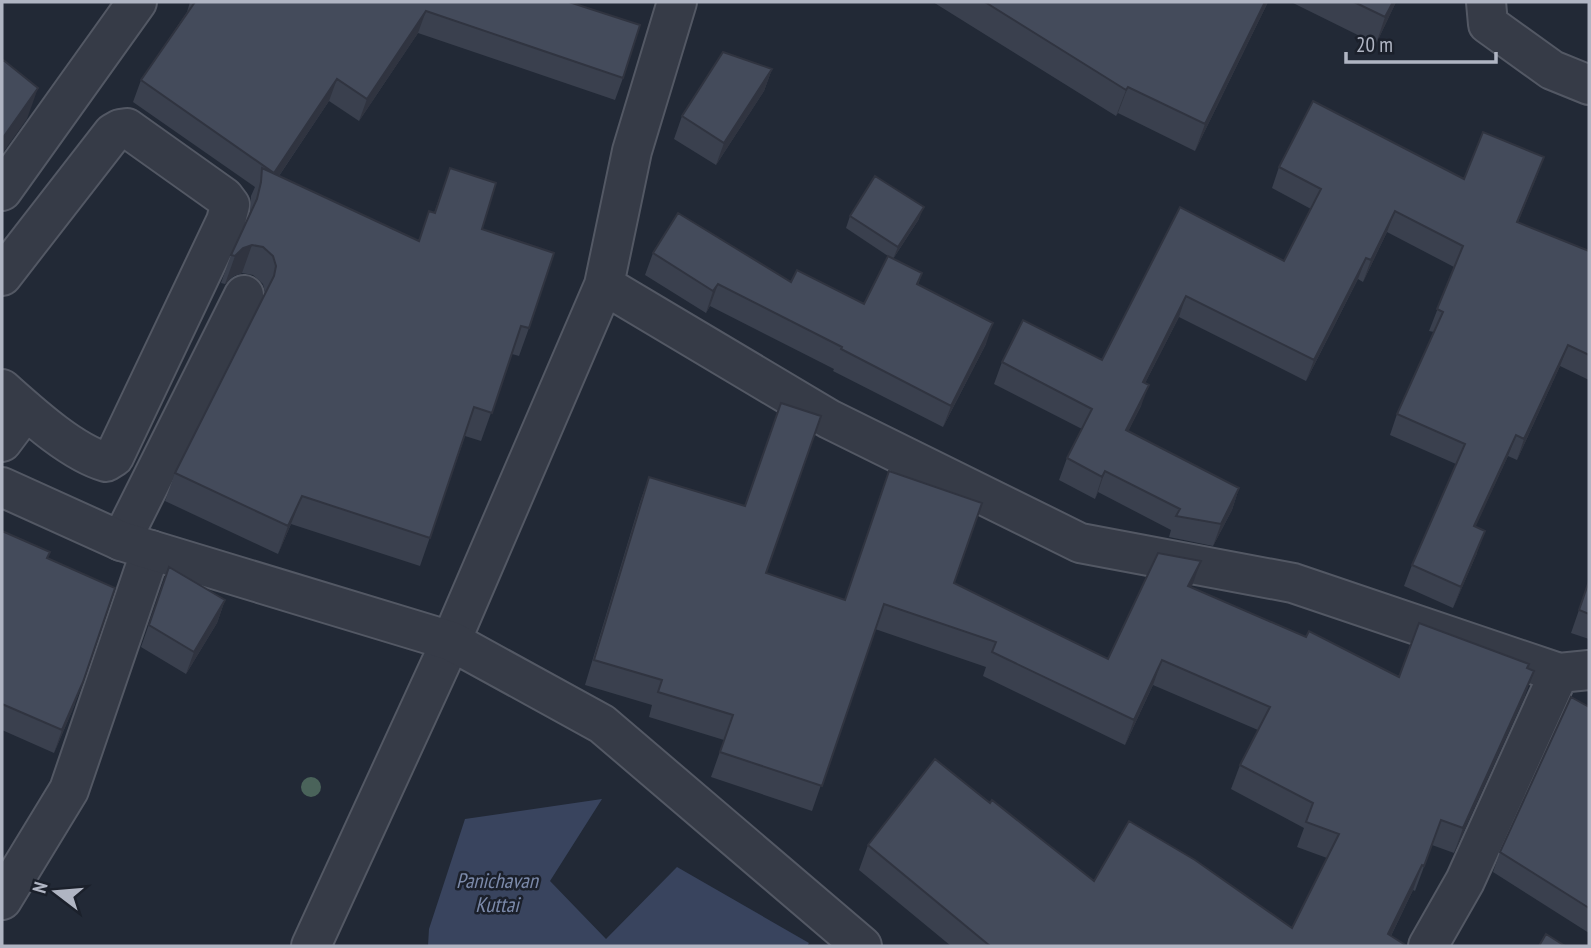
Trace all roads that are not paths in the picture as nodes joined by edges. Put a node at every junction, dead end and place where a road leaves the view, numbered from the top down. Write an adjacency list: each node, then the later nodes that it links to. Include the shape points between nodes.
1 (137, 2): 5 (street)
2 (677, 2): 9 (street, via 632,151)
3 (1486, 2): 4 (street, via 1488,24 1552,70)
4 (1589, 85)
5 (71, 92): 6 (street); 7 (street)
6 (120, 129): 8 (street); 11 (street, via 127,128 224,197 230,205 226,221 114,457 106,462 89,457)
7 (2, 191)
8 (2, 276)
9 (604, 285): 15 (street); 16 (street, via 829,419 1080,543 1293,583)
10 (244, 295): 14 (street)
11 (14, 399): 12 (street)
12 (2, 442)
13 (2, 487): 14 (street)
14 (136, 546): 15 (street); 17 (street, via 69,790)
15 (451, 641): 18 (street); 19 (street, via 603,724)
16 (1574, 671): 20 (street)
17 (2, 900)
18 (311, 946)
19 (862, 946)
20 (1428, 946)

